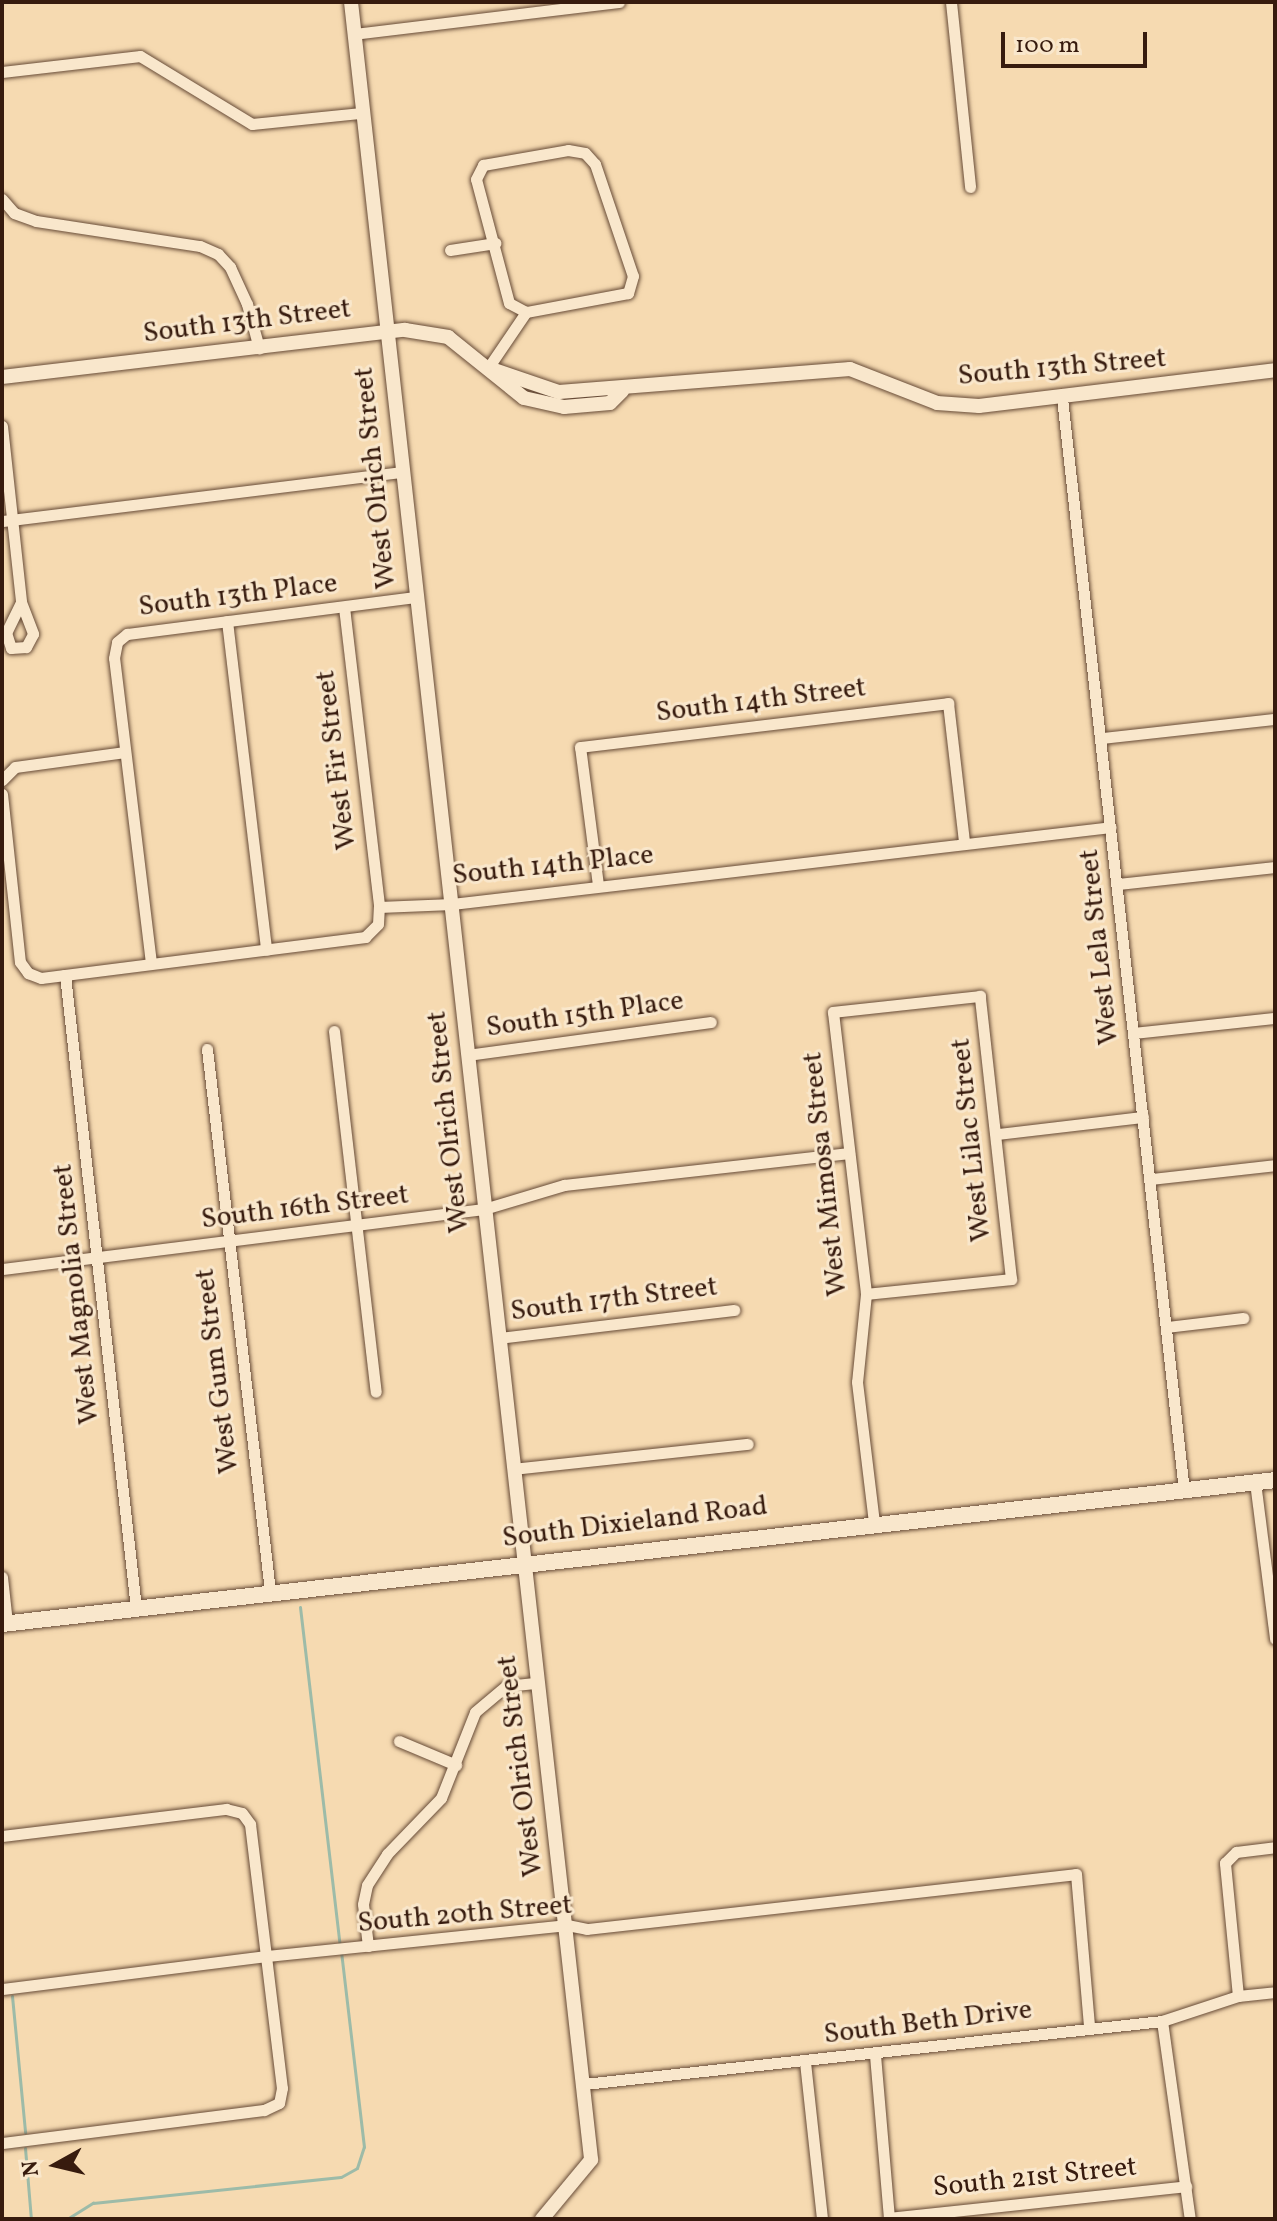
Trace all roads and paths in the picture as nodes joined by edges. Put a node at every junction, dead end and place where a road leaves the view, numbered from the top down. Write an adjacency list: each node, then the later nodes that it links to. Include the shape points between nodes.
1 (351, 2): 4 (street, West Olrich Street)
2 (619, 2): 4 (street)
3 (951, 2): 7 (street)
4 (354, 34): 6 (street, West Olrich Street)
5 (2, 72): 6 (street, via 140,56 252,124)
6 (361, 113): 12 (street, West Olrich Street)
7 (970, 187)
8 (2, 199): 13 (street, via 14,213 36,221 200,246 218,254 247,304)
9 (495, 243): 10 (street); 11 (street, via 509,303); 11 (street, via 476,179 483,165 568,150 585,153 595,164 633,276 628,293)
10 (450, 250)
11 (526, 312): 14 (street)
12 (386, 331): 13 (street, South 13th Street); 14 (street, South 13th Street, via 425,330 448,337); 19 (street, West Olrich Street)
13 (259, 348): 16 (street, South 13th Street)
14 (488, 368): 17 (street, South 13th Street, via 524,398 564,407 610,403 622,391 825,367 850,369 958,406)
15 (1275, 370): 17 (street, South 13th Street)
16 (2, 377)
17 (1062, 398): 26 (street, West Lela Street)
18 (2, 426): 20 (street)
19 (401, 472): 20 (street); 21 (street, West Olrich Street)
20 (7, 520): 22 (street)
21 (416, 597): 23 (street, South 13th Place); 35 (street, West Olrich Street)
22 (21, 602)
23 (344, 607): 24 (street, South 13th Place); 36 (street, West Fir Street)
24 (227, 621): 27 (street, South 13th Place, via 127,634 117,642 114,658); 37 (street)
25 (1275, 719): 26 (street)
26 (1102, 738): 30 (street, West Lela Street)
27 (125, 752): 28 (street, via 10,769); 38 (street)
28 (2, 780)
29 (2, 794): 39 (street, via 24,970 36,977)
30 (1111, 827): 31 (street, South 14th Place); 33 (street, West Lela Street)
31 (964, 842): 34 (street, South 14th Place); 34 (street, South 14th Street, via 948,703 580,747)
32 (1275, 867): 33 (street)
33 (1118, 884): 44 (street, West Lela Street)
34 (598, 885): 35 (street, South 14th Place)
35 (452, 904): 36 (street, South 14th Place); 46 (street, West Olrich Street)
36 (379, 907): 37 (street, via 378,924 365,937)
37 (266, 950): 38 (street)
38 (151, 963): 39 (street)
39 (65, 975): 55 (street, West Magnolia Street)
40 (980, 996): 48 (street, West Lilac Street); 49 (street, West Mimosa Street, via 833,1012)
41 (1275, 1018): 44 (street)
42 (711, 1022): 46 (street, South 15th Place)
43 (334, 1031): 53 (street)
44 (1134, 1033): 47 (street, West Lela Street)
45 (207, 1049): 54 (street, West Gum Street)
46 (467, 1055): 52 (street, West Olrich Street)
47 (1143, 1117): 48 (street); 51 (street, West Lela Street)
48 (998, 1134): 57 (street, West Lilac Street, via 1011,1279)
49 (849, 1153): 52 (street, South 16th Street, via 564,1185); 57 (street, West Mimosa Street)
50 (1275, 1165): 51 (street)
51 (1151, 1179): 60 (street, West Lela Street)
52 (484, 1209): 53 (street, South 16th Street); 61 (street, West Olrich Street)
53 (358, 1227): 54 (street, South 16th Street); 62 (street)
54 (227, 1242): 55 (street, South 16th Street); 71 (street, West Gum Street)
55 (97, 1258): 56 (street, South 16th Street); 72 (street, West Magnolia Street)
56 (2, 1269)
57 (866, 1294): 68 (street, West Mimosa Street, via 857,1382)
58 (734, 1310): 61 (street, South 17th Street)
59 (1243, 1318): 60 (street)
60 (1167, 1327): 67 (street, West Lela Street)
61 (499, 1338): 64 (street, West Olrich Street)
62 (376, 1392)
63 (748, 1444): 64 (street)
64 (513, 1469): 69 (street, West Olrich Street)
65 (1275, 1480): 66 (main road, South Dixieland Road)
66 (1255, 1482): 67 (main road, South Dixieland Road); 74 (street)
67 (1184, 1490): 68 (main road, South Dixieland Road)
68 (874, 1522): 69 (main road, South Dixieland Road)
69 (522, 1563): 71 (main road, South Dixieland Road); 76 (street, West Olrich Street)
70 (2, 1577): 73 (street)
71 (270, 1591): 72 (main road, South Dixieland Road)
72 (136, 1608): 73 (main road, South Dixieland Road)
73 (4, 1623)
74 (1275, 1632): 75 (street)
75 (1275, 1639)
76 (537, 1683): 78 (street, via 506,1686 489,1697 475,1712); 81 (street, West Olrich Street)
77 (399, 1741): 78 (street)
78 (456, 1765): 82 (street, via 441,1798 373,1873 363,1904)
79 (2, 1836): 83 (street, via 226,1809 242,1813 250,1824)
80 (1275, 1847): 86 (street, via 1236,1852 1225,1863)
81 (567, 1925): 82 (street, South 20th Street); 88 (street, South 20th Street, via 587,1929 1076,1874); 91 (street, West Olrich Street)
82 (368, 1946): 83 (street, South 20th Street)
83 (267, 1956): 84 (street, South 20th Street); 92 (street, via 282,2088 279,2103 264,2110)
84 (2, 1989)
85 (1275, 1992): 86 (street, South Beth Drive)
86 (1238, 1996): 87 (street, South Beth Drive)
87 (1162, 2021): 88 (street, South Beth Drive); 93 (street)
88 (1089, 2027): 89 (street, South Beth Drive)
89 (875, 2055): 90 (street, South Beth Drive); 96 (street)
90 (805, 2062): 91 (street, South Beth Drive); 95 (street)
91 (584, 2084): 94 (street, West Olrich Street, via 591,2160)
92 (2, 2143)
93 (1186, 2186): 96 (street, South 21st Street); 97 (street)
94 (542, 2219)
95 (822, 2219)
96 (889, 2219)
97 (1190, 2219)

